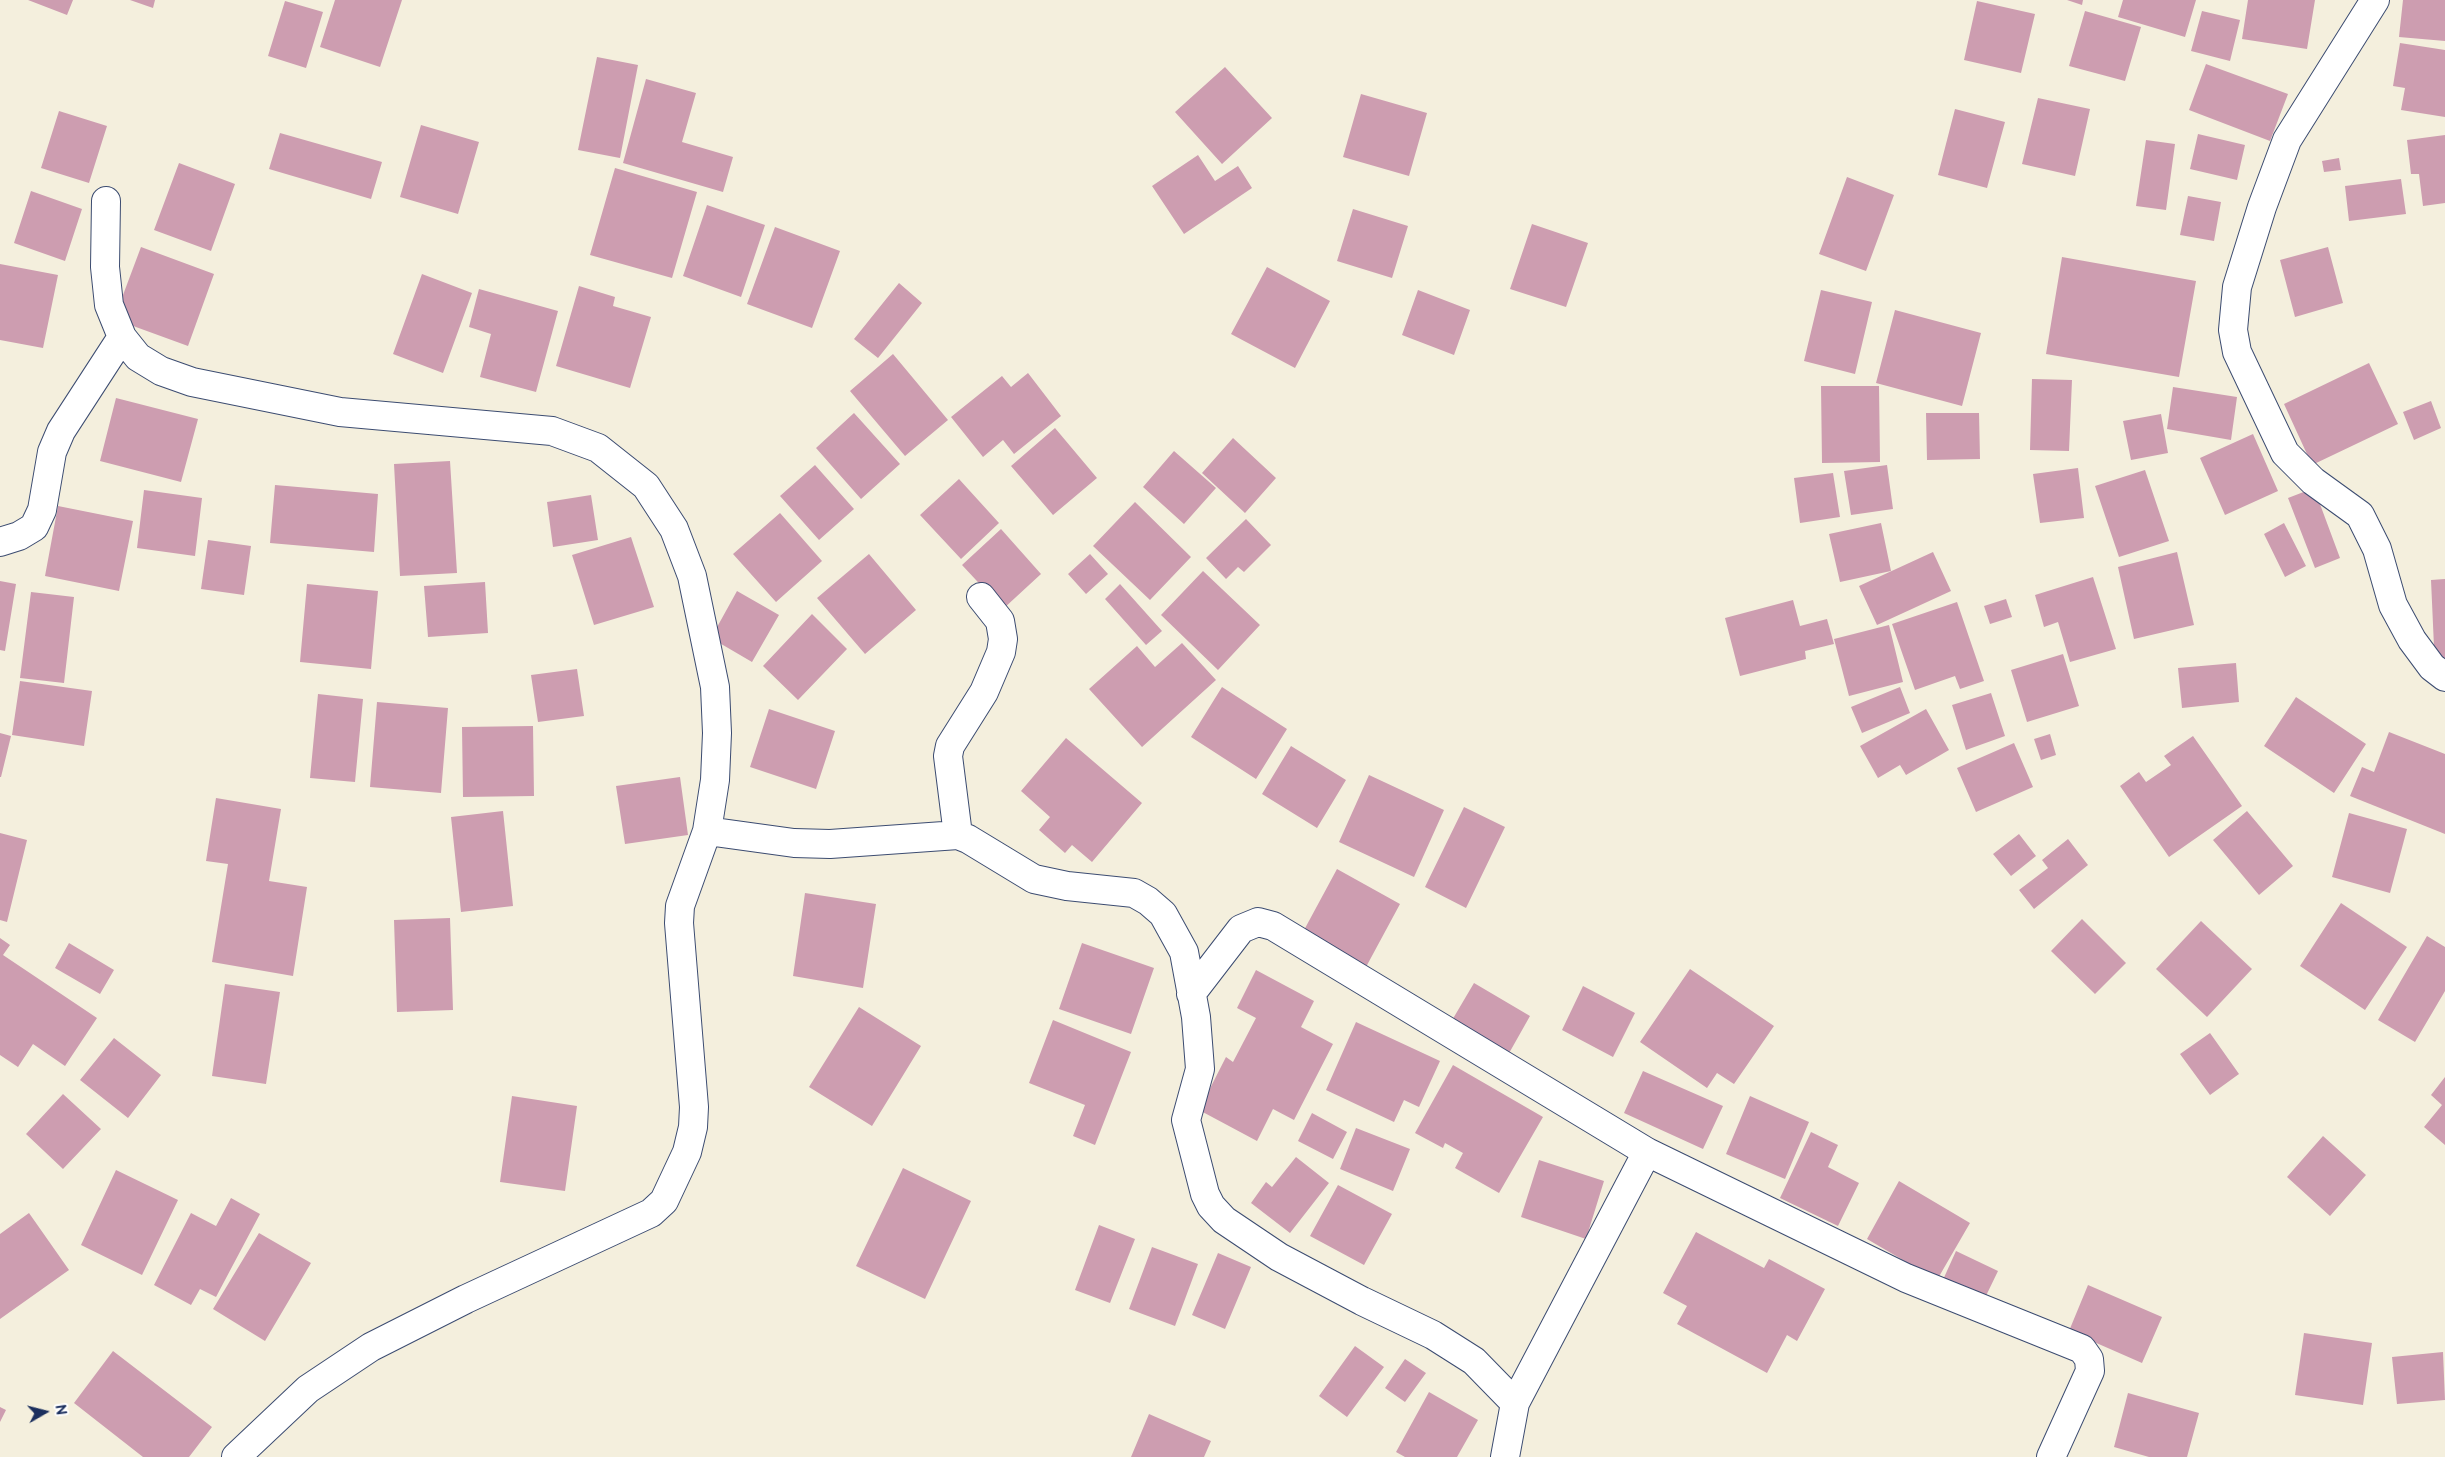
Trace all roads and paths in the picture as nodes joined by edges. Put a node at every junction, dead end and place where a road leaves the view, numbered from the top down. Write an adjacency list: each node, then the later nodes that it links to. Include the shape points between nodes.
1 (2375, 0): 6 (street, via 2284,147 2237,287 2233,330 2237,352 2285,453 2313,480 2360,515 2377,549 2393,605 2417,647 2432,667)
2 (106, 201): 3 (street, via 105,268 109,305)
3 (122, 337): 4 (street, via 52,452 42,510 34,527); 7 (street, via 138,357 192,382 340,412 552,431 598,448 646,486 674,529 692,576 715,687 715,780)
4 (0, 542)
5 (981, 597): 8 (street, via 1000,621 1002,646 984,692 950,746 948,756)
6 (2445, 677)
7 (707, 831): 8 (street, via 794,843 830,844); 12 (street, via 680,906 679,923 693,1127 687,1152 664,1201 651,1213 371,1347 308,1389)
8 (958, 835): 9 (street, via 1034,879 1134,894 1148,901 1163,914 1176,934 1184,952)
9 (1191, 994): 10 (street, via 1240,929 1258,922 1273,926); 11 (street, via 1200,1069 1186,1120 1205,1194 1212,1206 1224,1220 1279,1257 1453,1347 1474,1361)
10 (1647, 1152): 11 (street); 14 (street, via 1906,1278 2082,1349 2089,1359 2090,1371)
11 (1515, 1403): 13 (street)
12 (236, 1457)
13 (1505, 1457)
14 (2051, 1457)

